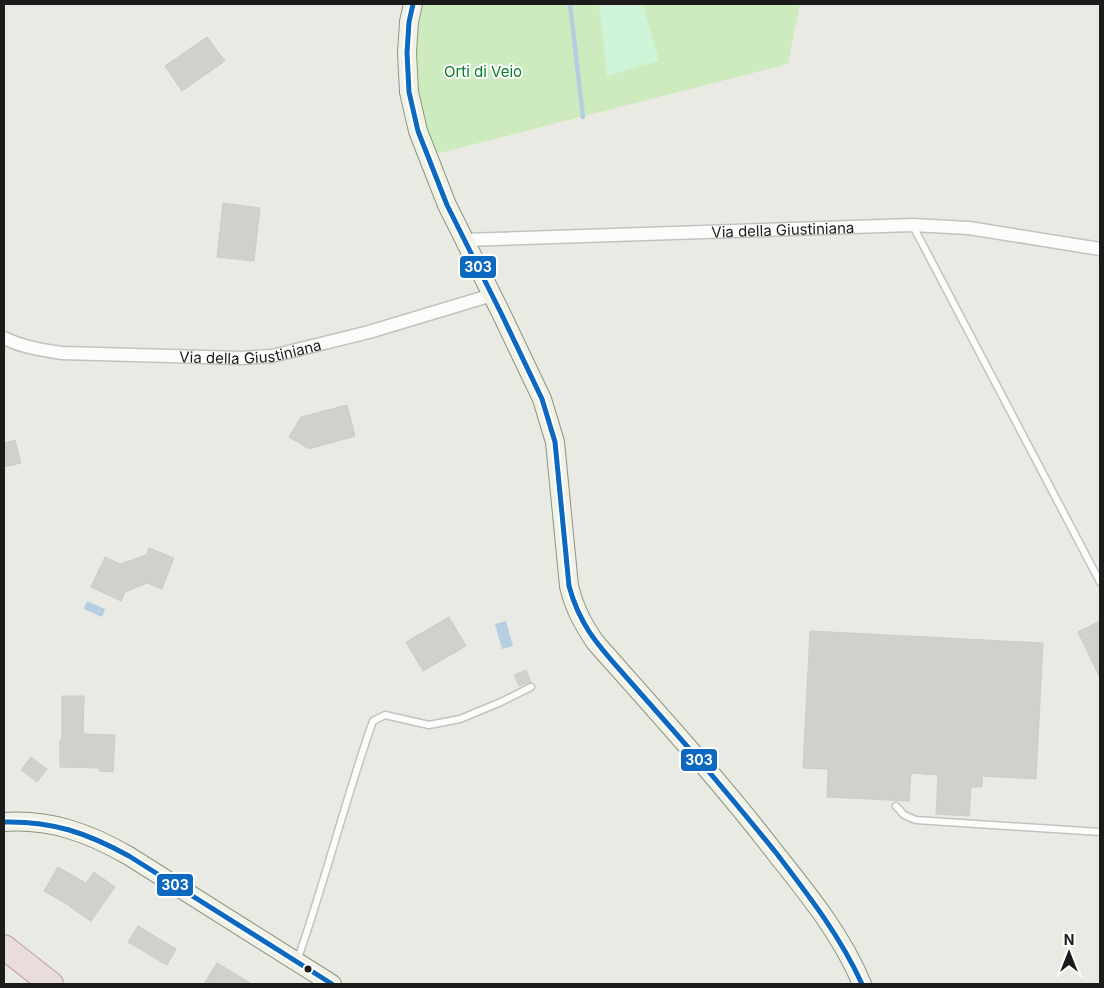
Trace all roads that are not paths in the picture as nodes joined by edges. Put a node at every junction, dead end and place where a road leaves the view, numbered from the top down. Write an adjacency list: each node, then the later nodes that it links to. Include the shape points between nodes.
1 (413, 4): 3 (street, via 407,53 409,92 418,131)
2 (912, 224): 3 (street, Via della Giustiniana); 4 (street, Via della Giustiniana, via 969,228); 7 (lane)
3 (464, 240): 5 (street)
4 (1100, 249)
5 (492, 295): 6 (street, Via della Giustiniana, via 369,332 272,356 62,353); 16 (street, via 542,399 555,442 569,586 580,616 595,642 743,811 807,893 842,944)
6 (4, 338)
7 (1100, 582)
8 (531, 687): 13 (lane, via 460,719 429,724 385,715 374,721)
9 (896, 806): 11 (lane, via 904,816 916,820)
10 (4, 822): 13 (street, via 52,824 105,843)
11 (1100, 832)
12 (4, 947): 14 (highway)
13 (297, 962): 15 (street)
14 (51, 984)
15 (332, 984)
16 (862, 984)

